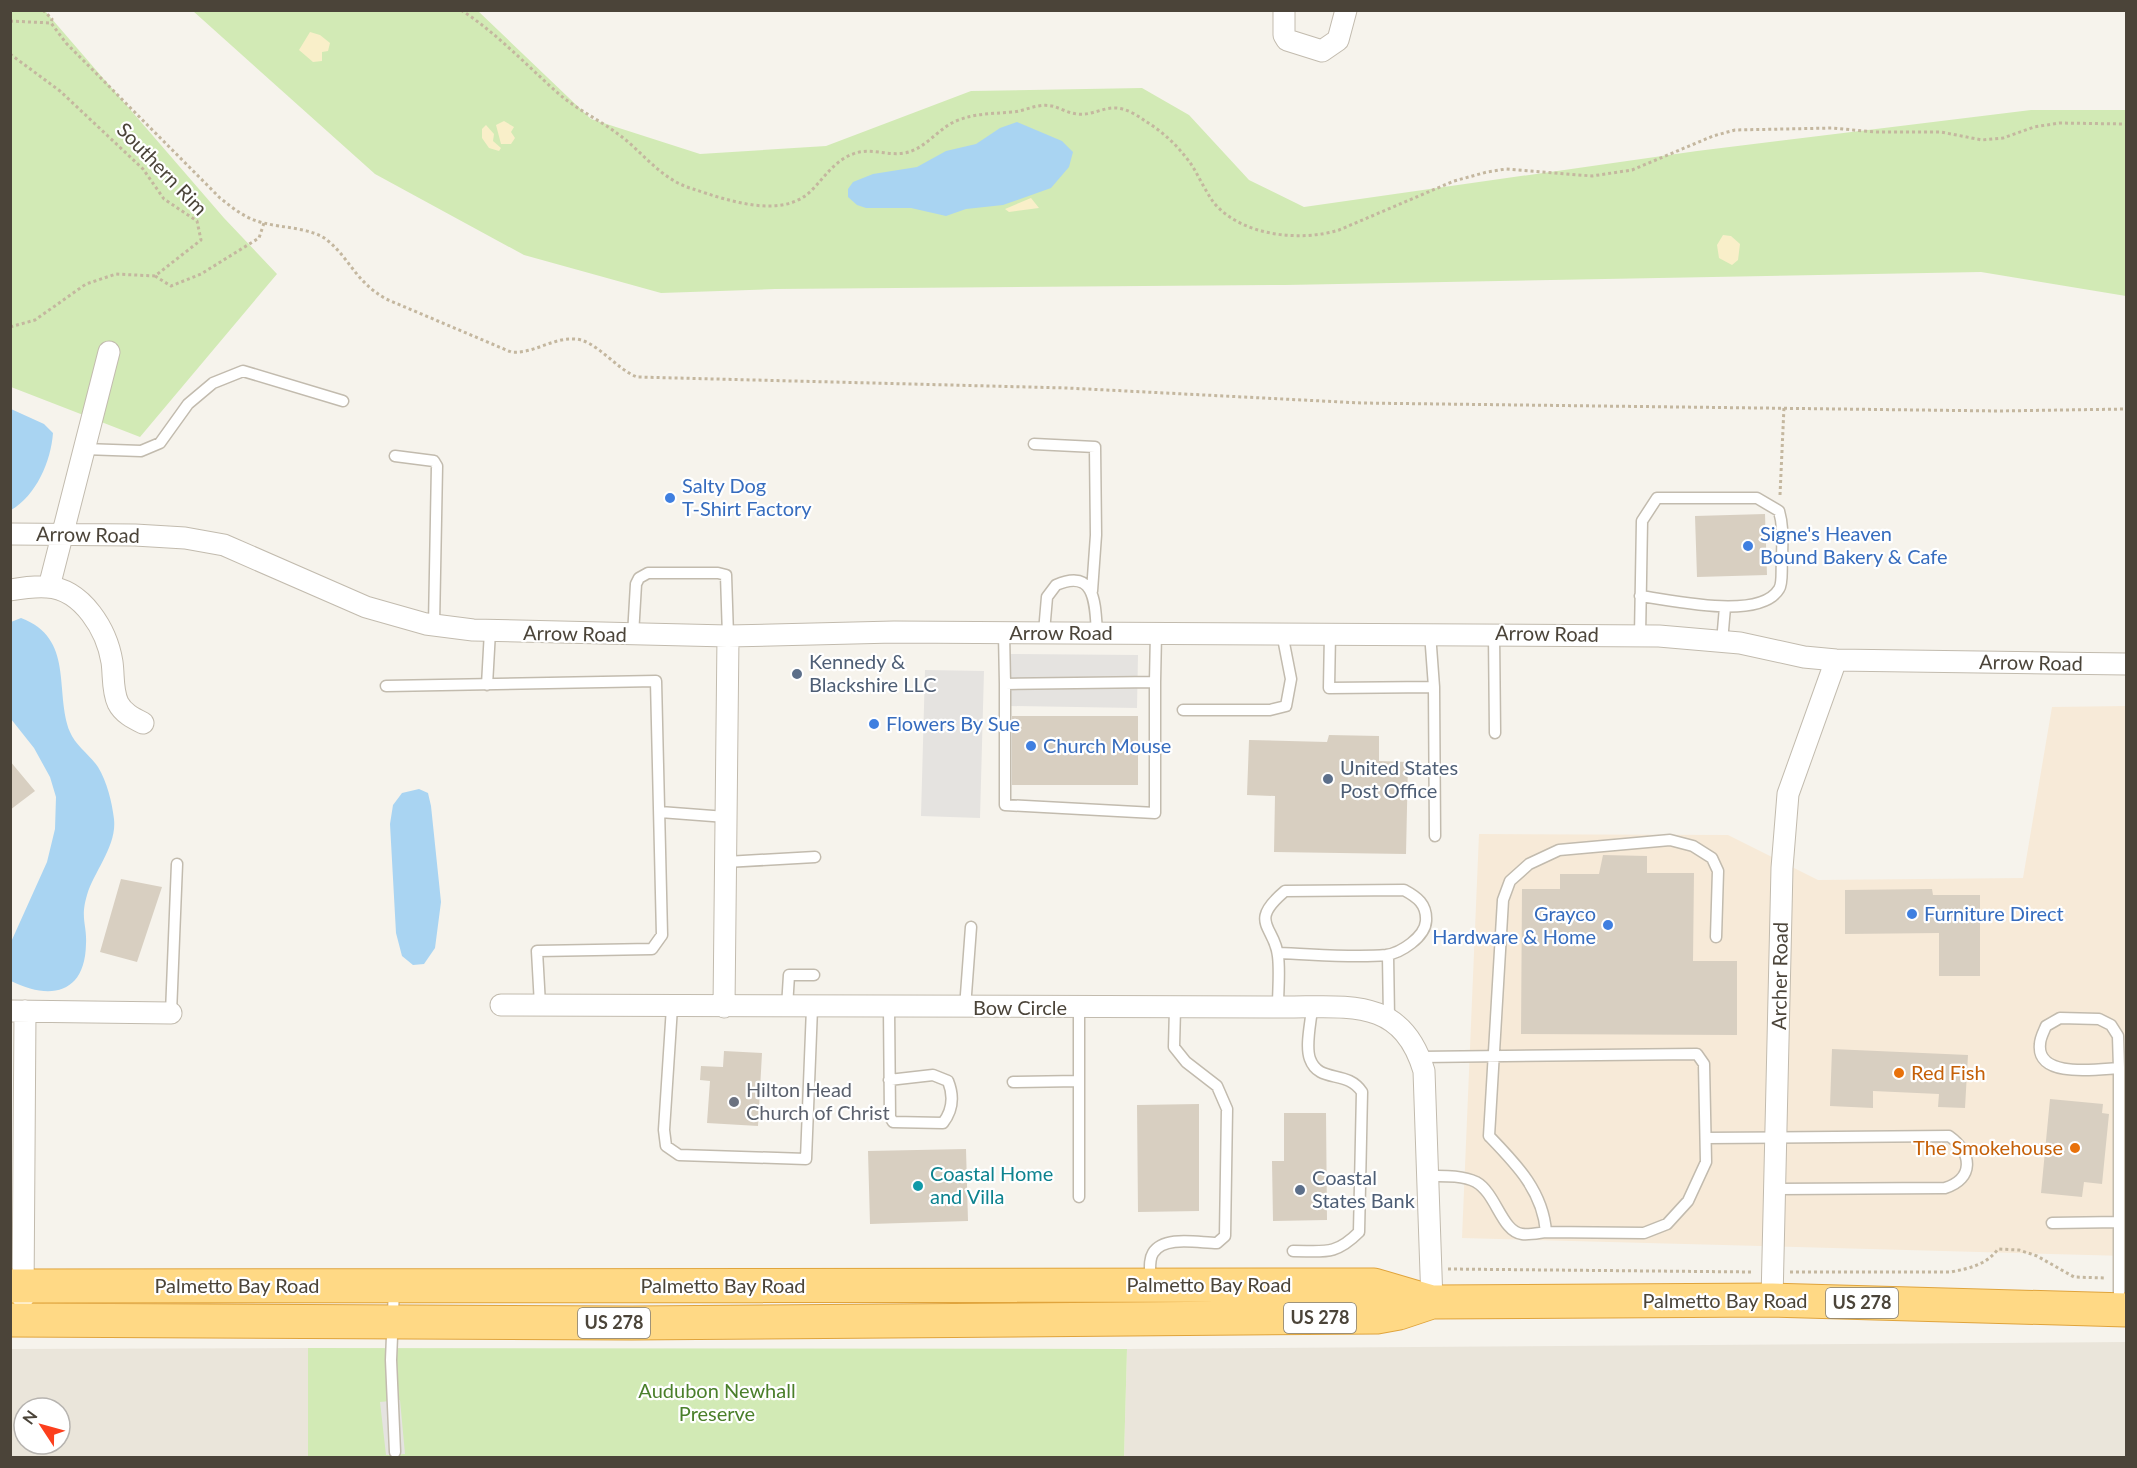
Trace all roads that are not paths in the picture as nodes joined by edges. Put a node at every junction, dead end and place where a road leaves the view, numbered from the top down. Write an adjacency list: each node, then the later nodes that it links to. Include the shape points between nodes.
1 (1284, 10): 2 (street, via 1287,40 1322,51 1338,39)
2 (1346, 10)
3 (109, 352): 6 (street)
4 (343, 401): 6 (lane, via 243,371 213,383 188,404 160,444 141,451)
5 (1034, 444): 12 (lane, via 1095,447)
6 (84, 449): 9 (street)
7 (395, 456): 15 (lane, via 434,461 437,466)
8 (10, 534): 9 (street, Arrow Road)
9 (63, 534): 10 (street); 15 (street, Arrow Road, via 185,538 224,544 366,607)
10 (49, 587): 11 (street); 37 (street, via 72,597 92,614 104,634 119,704)
11 (10, 590)
12 (1092, 591): 17 (lane, via 1074,580 1056,585 1047,597); 19 (lane)
13 (1640, 596): 14 (lane); 14 (lane, via 1642,521 1657,498 1757,498 1779,511 1783,526 1780,587 1772,598 1757,605); 27 (lane)
14 (1725, 607): 28 (lane)
15 (434, 625): 16 (street, Arrow Road)
16 (490, 631): 25 (street, Arrow Road); 33 (lane)
17 (1044, 632): 18 (street, Arrow Road); 19 (street, Arrow Road)
18 (1004, 633): 26 (street, Arrow Road); 32 (lane)
19 (1097, 633): 20 (street, Arrow Road)
20 (1156, 633): 21 (street, Arrow Road); 31 (lane)
21 (1282, 633): 22 (street, Arrow Road); 36 (lane, via 1291,679 1286,706 1270,711)
22 (1330, 633): 23 (street, Arrow Road); 35 (lane, via 1329,687)
23 (1430, 633): 24 (street, Arrow Road); 35 (lane)
24 (1494, 633): 27 (street, Arrow Road); 38 (lane)
25 (633, 635): 26 (street, Arrow Road); 26 (lane, via 639,578 648,573 718,573 726,575)
26 (728, 636): 40 (street)
27 (1640, 636): 28 (street, Arrow Road)
28 (1722, 642): 29 (street, Arrow Road)
29 (1836, 660): 30 (street, Arrow Road); 72 (street, Archer Road, via 1786,807)
30 (2127, 664)
31 (1155, 682): 32 (lane); 32 (lane, via 1155,813 1005,805)
32 (1005, 684)
33 (487, 685): 34 (lane); 39 (lane, via 657,681)
34 (386, 686)
35 (1434, 687): 41 (lane)
36 (1183, 710)
37 (143, 723)
38 (1495, 733)
39 (660, 812): 40 (lane); 51 (lane, via 662,936 652,949 537,951)
40 (726, 817): 43 (street)
41 (1436, 836)
42 (815, 857): 43 (lane)
43 (726, 862): 53 (street)
44 (177, 864): 63 (lane)
45 (971, 927): 58 (lane)
46 (1716, 937): 65 (lane, via 1718,871 1712,858 1693,846 1670,840 1559,850 1529,864 1510,882 1503,900)
47 (1278, 953): 48 (lane); 48 (lane, via 1265,927 1267,911 1285,891 1404,890 1419,898 1426,913 1426,926 1412,943); 54 (lane)
48 (1388, 955): 64 (lane)
49 (814, 975): 55 (lane, via 789,975)
50 (501, 1005): 51 (street, Bow Circle)
51 (540, 1005): 52 (street, Bow Circle)
52 (672, 1006): 53 (street, Bow Circle); 56 (lane, via 666,1146 680,1155 807,1159)
53 (724, 1007): 55 (street, Bow Circle)
54 (1278, 1007): 60 (street, Bow Circle); 61 (street, Bow Circle)
55 (787, 1008): 56 (street, Bow Circle)
56 (812, 1008): 57 (street, Bow Circle)
57 (889, 1008): 58 (street, Bow Circle); 68 (lane)
58 (965, 1008): 59 (street, Bow Circle)
59 (1079, 1008): 60 (street, Bow Circle); 69 (lane)
60 (1175, 1008): 81 (lane, via 1174,1047 1186,1062 1217,1086 1227,1109 1225,1236 1217,1243 1161,1245 1150,1262)
61 (1312, 1008): 64 (street, Bow Circle, via 1362,1009); 80 (lane, via 1309,1058 1316,1070 1327,1076 1342,1076 1356,1083 1362,1092 1359,1232 1345,1246 1333,1251)
62 (18, 1011): 63 (street); 73 (street)
63 (171, 1013)
64 (1389, 1018): 66 (street, Bow Circle, via 1407,1035)
65 (1493, 1055): 66 (lane); 71 (lane, via 1697,1054 1704,1064); 79 (lane, via 1489,1136 1530,1183 1545,1215)
66 (1420, 1057): 74 (street, Bow Circle, via 1426,1086)
67 (2119, 1068): 67 (lane, via 2118,1036 2111,1025 2099,1019 2060,1018 2046,1026 2040,1044 2042,1058 2051,1065 2064,1070); 77 (lane)
68 (890, 1080): 68 (lane, via 893,1122 944,1124 952,1106 948,1080 933,1076)
69 (1079, 1081): 70 (lane); 76 (lane)
70 (1013, 1082)
71 (1706, 1138): 72 (lane); 79 (lane, via 1706,1162 1688,1201 1667,1224 1644,1233)
72 (1776, 1138): 75 (street, Archer Road); 75 (lane, via 1949,1136 1966,1155 1967,1171 1959,1184 1945,1188)
73 (17, 1153): 82 (street)
74 (1429, 1176): 79 (lane, via 1475,1182 1495,1200 1510,1229 1520,1234); 86 (street, Bow Circle)
75 (1775, 1189): 84 (street, Archer Road)
76 (1079, 1197)
77 (2119, 1222): 78 (lane); 85 (lane)
78 (2052, 1223)
79 (1546, 1232)
80 (1293, 1251)
81 (1150, 1285): 83 (highway, Palmetto Bay Road / US 278); 86 (highway, Palmetto Bay Road / US 278, via 1374,1285)
82 (17, 1286): 83 (highway, Palmetto Bay Road / US 278); 87 (street)
83 (394, 1286): 88 (lane)
84 (1772, 1300): 85 (highway, Palmetto Bay Road / US 278); 86 (highway, Palmetto Bay Road / US 278)
85 (2122, 1300)
86 (1432, 1302): 88 (highway, Palmetto Bay Road / US 278, via 1377,1317)
87 (16, 1320): 88 (highway, Palmetto Bay Road / US 278)
88 (393, 1322): 89 (lane)
89 (395, 1452)

